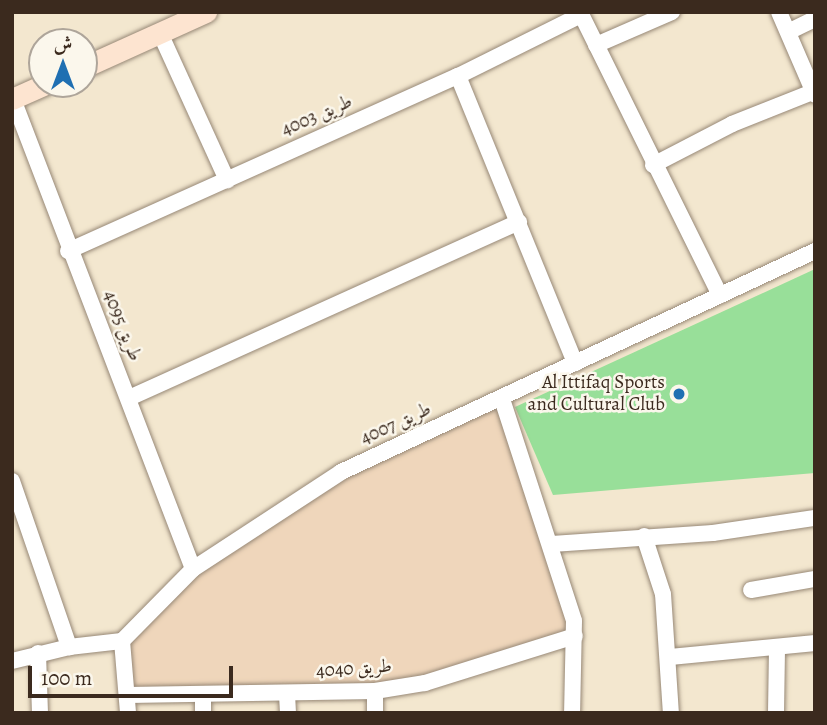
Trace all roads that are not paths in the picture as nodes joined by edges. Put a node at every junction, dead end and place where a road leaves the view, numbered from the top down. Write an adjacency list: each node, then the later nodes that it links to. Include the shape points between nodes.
1 (206, 12): 7 (street)
2 (673, 12): 8 (street)
3 (779, 12): 6 (street)
4 (580, 14): 8 (street); 10 (street, طريق 4003)
5 (815, 19): 6 (street)
6 (790, 31): 11 (street)
7 (160, 33): 9 (street); 14 (street)
8 (596, 45): 13 (street)
9 (98, 61)
10 (458, 76): 14 (street, طريق 4003); 15 (street)
11 (814, 92): 13 (street, via 732,124)
12 (13, 99): 16 (street, طريق 4095)
13 (653, 165): 18 (street)
14 (227, 180): 16 (street, طريق 4003)
15 (519, 222): 19 (street); 20 (street)
16 (68, 251): 20 (street, طريق 4095)
17 (815, 251): 18 (street, طريق 4007)
18 (720, 295): 19 (street, طريق 4007)
19 (575, 363): 21 (street, طريق 4007)
20 (128, 398): 26 (street, طريق 4095)
21 (502, 399): 25 (street); 26 (street, طريق 4007, via 341,472)
22 (12, 482): 32 (street)
23 (815, 518): 24 (street, via 713,533)
24 (644, 536): 25 (street); 35 (street, via 663,594)
25 (552, 544): 29 (street)
26 (193, 569): 30 (street, طريق 4007)
27 (815, 579): 28 (street)
28 (751, 590)
29 (575, 636): 37 (street, طريق 4040, via 425,683); 46 (street)
30 (122, 641): 32 (street); 40 (street)
31 (815, 643): 33 (street)
32 (69, 647): 34 (street)
33 (777, 648): 35 (street); 48 (street)
34 (38, 653): 36 (street); 41 (street)
35 (670, 657): 47 (street)
36 (12, 661)
37 (375, 691): 39 (street, طريق 4040); 45 (street)
38 (202, 694): 39 (street, طريق 4040); 40 (street, طريق 4040); 43 (street)
39 (287, 694): 44 (street)
40 (128, 695): 42 (street)
41 (40, 713)
42 (128, 713)
43 (203, 713)
44 (288, 713)
45 (375, 713)
46 (572, 713)
47 (671, 713)
48 (776, 713)

